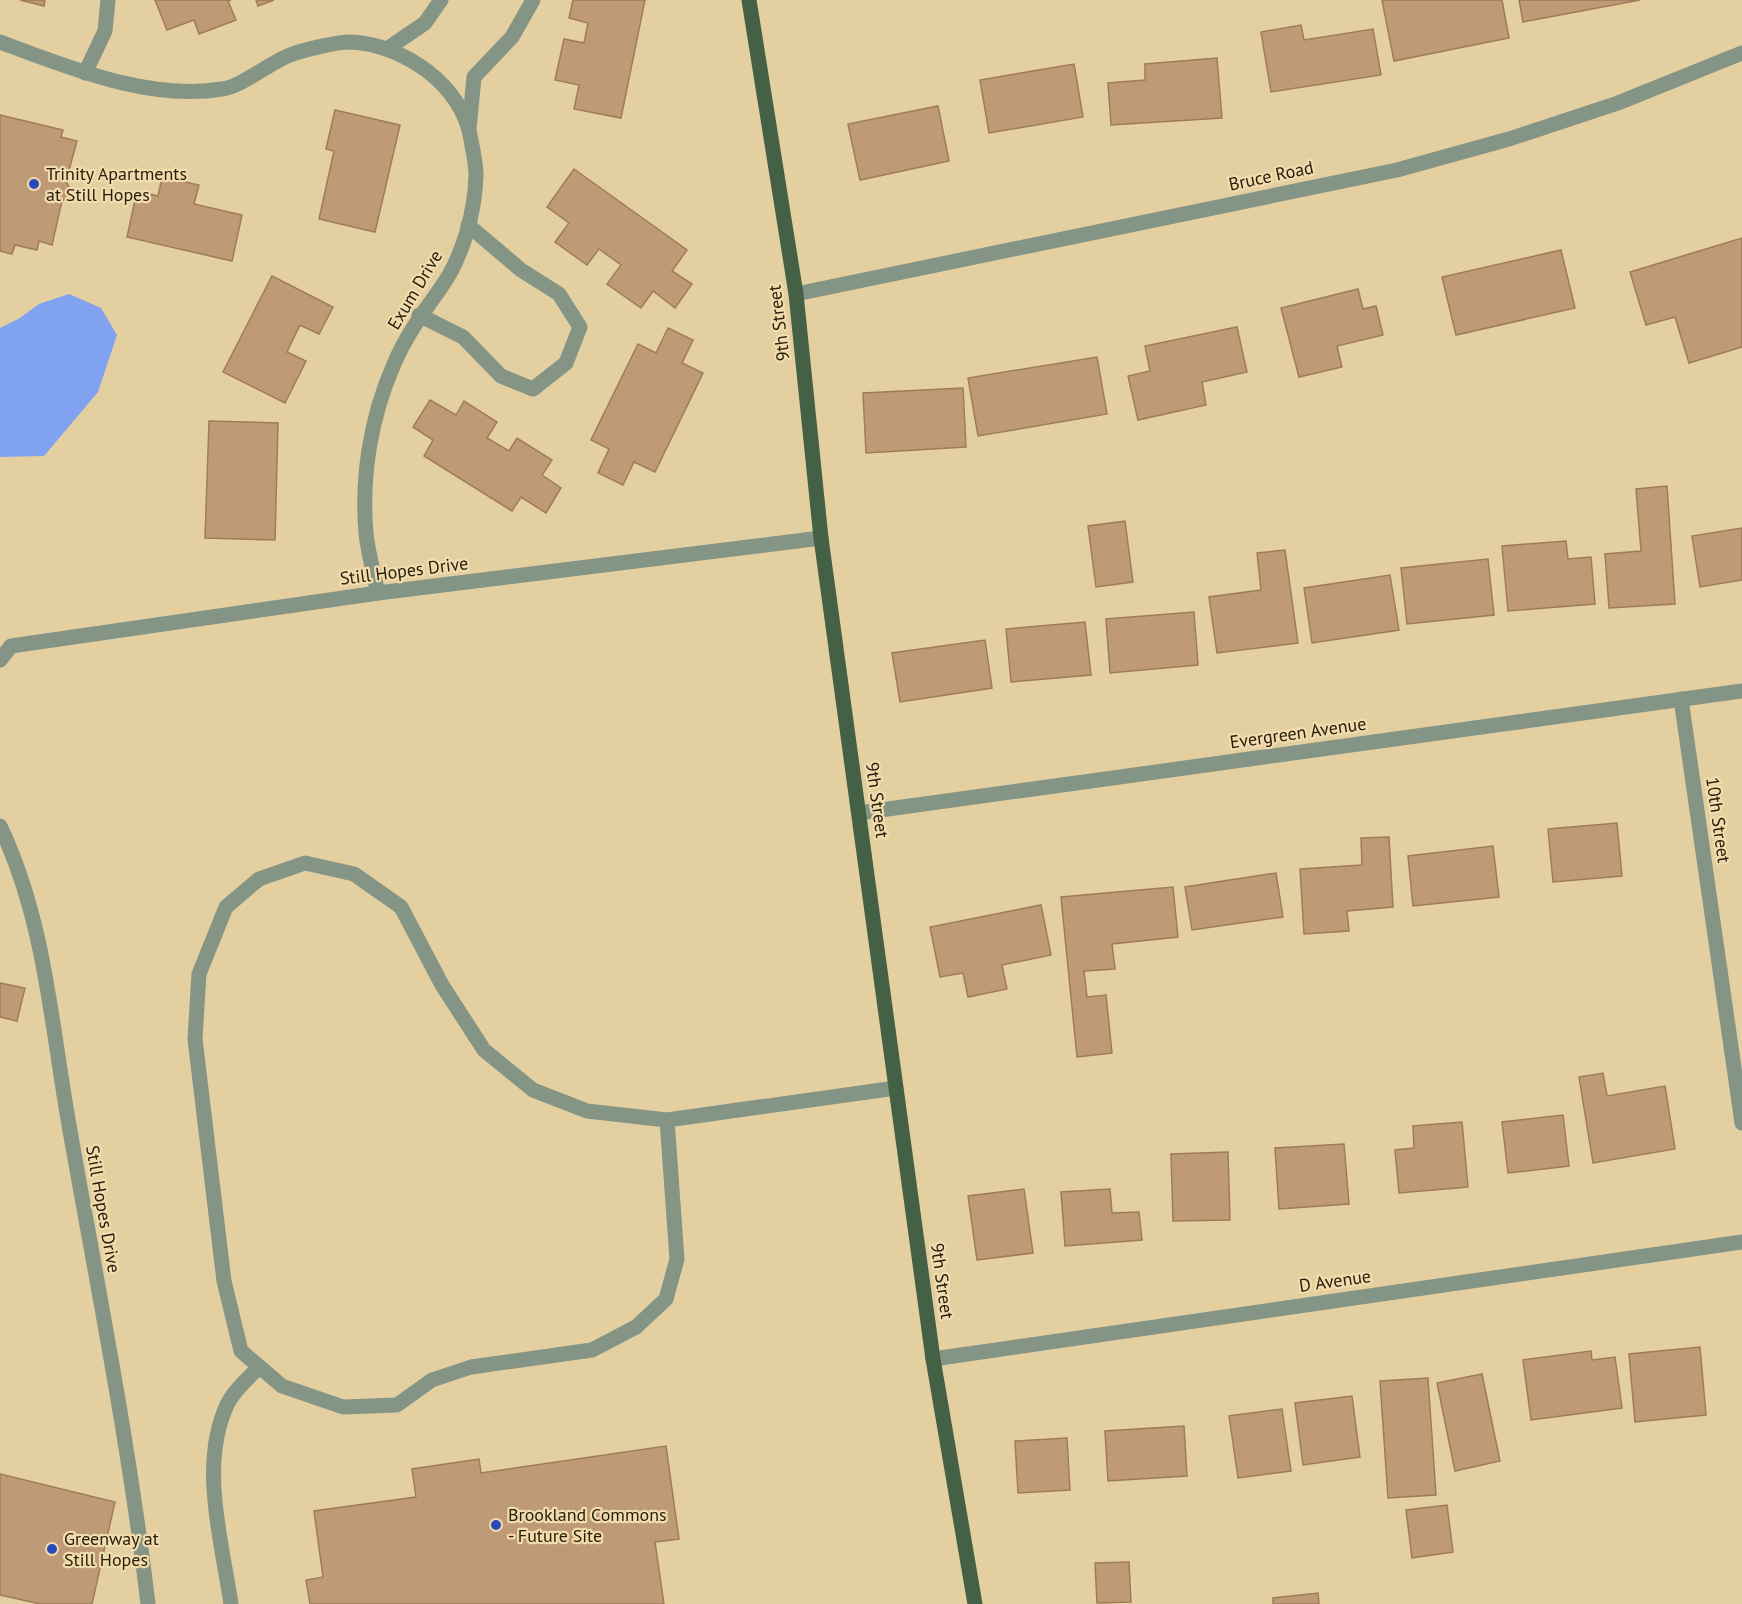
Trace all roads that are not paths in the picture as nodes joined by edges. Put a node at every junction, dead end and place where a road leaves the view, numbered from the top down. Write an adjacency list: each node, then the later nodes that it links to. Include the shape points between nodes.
1 (108, 0): 8 (street, via 105,31)
2 (441, 0): 6 (street, via 425,23)
3 (533, 0): 9 (street, via 512,37 474,77)
4 (749, 0): 11 (main road, 9th Street)
5 (0, 42): 8 (street, Exum Drive)
6 (387, 49): 8 (street, Exum Drive, via 348,42 291,55 224,89 167,90); 9 (street, Exum Drive, via 423,67 451,94)
7 (1742, 53): 11 (street, Bruce Road, via 1618,103 1397,170)
8 (85, 73)
9 (469, 129): 10 (street, Exum Drive, via 476,175)
10 (468, 225): 12 (street, Exum Drive, via 448,276); 12 (street, via 521,270 559,294 580,327 566,363 533,389 501,376 463,337)
11 (796, 294): 13 (main road, 9th Street)
12 (419, 315): 14 (street, Exum Drive, via 394,364 375,420 368,459 366,536)
13 (821, 538): 14 (street, Still Hopes Drive); 18 (main road, 9th Street)
14 (378, 593): 15 (street, Still Hopes Drive, via 11,646)
15 (0, 660)
16 (1742, 691): 17 (street, Evergreen Avenue)
17 (1681, 699): 18 (street, Evergreen Avenue); 22 (street, 10th Street)
18 (859, 813): 20 (main road, 9th Street)
19 (0, 826): 26 (street, Still Hopes Drive, via 39,934 122,1425)
20 (896, 1088): 21 (street); 24 (main road, 9th Street)
21 (667, 1120): 25 (street, via 677,1259 666,1299 636,1327 592,1350 471,1367 432,1380 397,1405 343,1407 282,1386); 25 (street, via 587,1111 533,1089 484,1050 442,986 400,907 354,874 305,863 259,879 226,908 199,974 195,1039 224,1281 241,1351)
22 (1742, 1123)
23 (1742, 1242): 24 (street, D Avenue)
24 (933, 1359): 28 (main road, 9th Street)
25 (260, 1367): 27 (street, via 228,1403 215,1437 215,1495)
26 (148, 1604)
27 (231, 1604)
28 (975, 1604)

